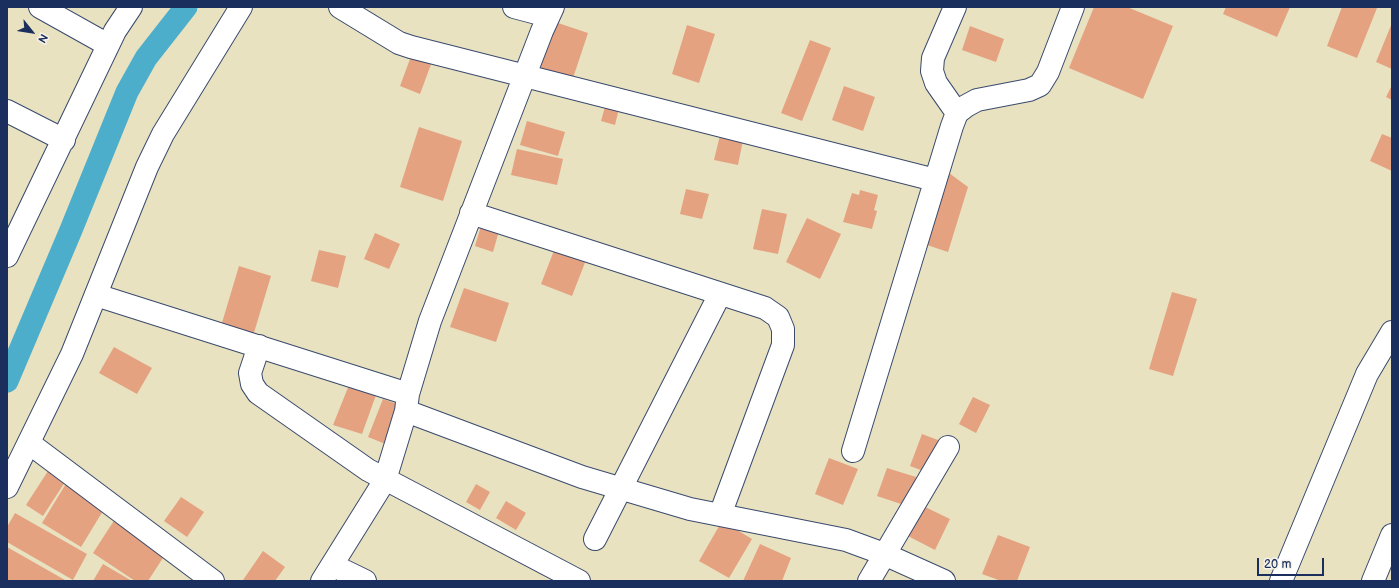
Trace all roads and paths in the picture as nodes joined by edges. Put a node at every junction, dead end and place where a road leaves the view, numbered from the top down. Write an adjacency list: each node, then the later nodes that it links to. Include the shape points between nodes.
1 (40, 7): 9 (street)
2 (131, 7): 9 (street)
3 (241, 7): 18 (street, via 146,167)
4 (340, 7): 10 (street, via 399,43)
5 (514, 7): 8 (street)
6 (955, 7): 12 (street, via 933,58 932,70 936,84)
7 (1073, 7): 12 (street, via 1048,72 1040,85 1029,90 977,100)
8 (551, 12): 10 (street)
9 (108, 45): 13 (street)
10 (525, 78): 14 (street); 15 (street)
11 (7, 111): 13 (street)
12 (958, 113): 14 (street)
13 (64, 140): 16 (street)
14 (935, 180): 24 (street)
15 (472, 213): 17 (street); 21 (street, via 430,321)
16 (7, 256)
17 (720, 294): 27 (street); 28 (street, via 765,308 778,317 783,329 783,345)
18 (96, 295): 20 (street); 22 (street, via 72,354)
19 (1392, 332): 38 (street, via 1361,387)
20 (259, 346): 21 (street); 25 (street, via 250,373 252,384 258,393)
21 (407, 402): 25 (street); 27 (street, via 563,471)
22 (28, 443): 26 (street); 33 (street)
23 (948, 447): 31 (street)
24 (853, 451)
25 (385, 480): 32 (street); 35 (street)
26 (8, 483)
27 (621, 488): 28 (street, via 690,509); 30 (street)
28 (720, 515): 31 (street, via 840,538)
29 (1392, 536): 39 (street)
30 (595, 539)
31 (884, 554): 36 (street); 37 (street)
32 (327, 573): 34 (street)
33 (213, 581)
34 (365, 581)
35 (579, 581)
36 (869, 581)
37 (944, 581)
38 (1281, 581)
39 (1373, 581)

